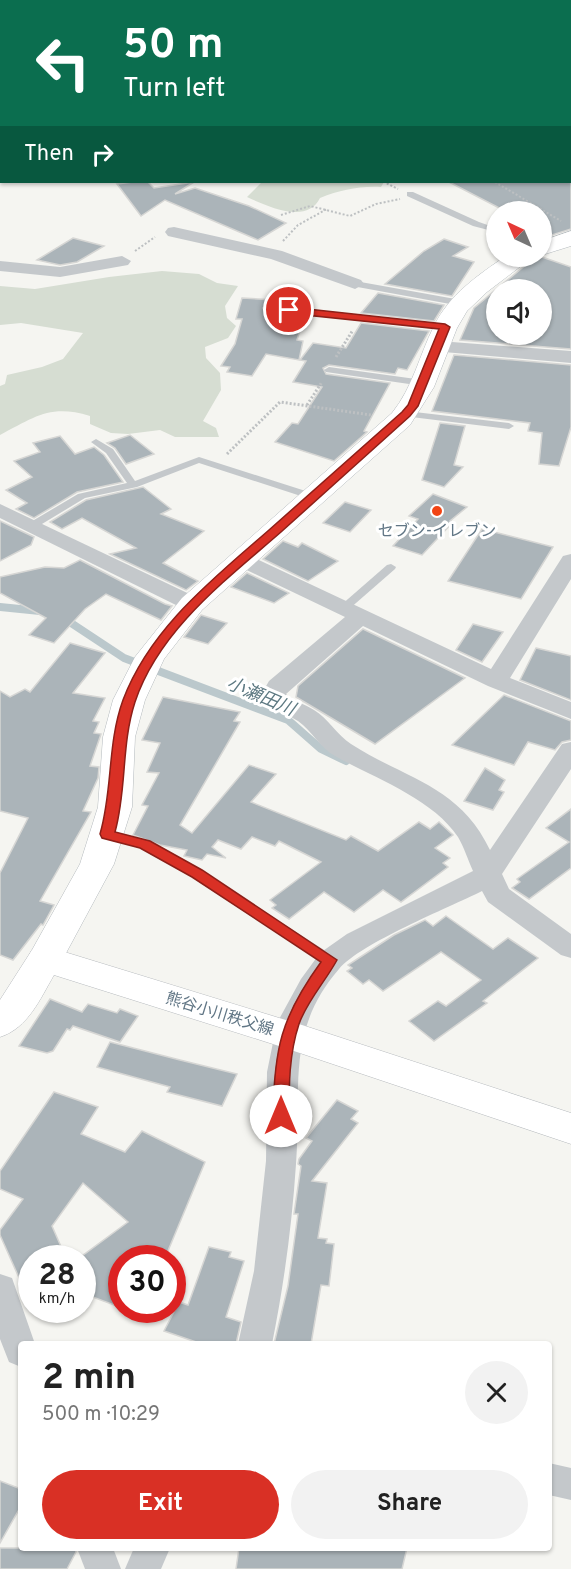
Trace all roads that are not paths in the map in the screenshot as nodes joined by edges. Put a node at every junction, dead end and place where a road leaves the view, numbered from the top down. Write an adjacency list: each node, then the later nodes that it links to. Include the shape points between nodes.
1 (410, 194): 2 (lane)
2 (486, 227)
3 (567, 230): 5 (street)
4 (174, 232): 9 (street, via 276,255)
5 (552, 240)
6 (122, 261): 7 (street, via 60,272)
7 (0, 266)
8 (517, 267): 11 (street)
9 (355, 284): 11 (lane)
10 (269, 309): 11 (lane)
11 (448, 326): 12 (street); 14 (street)
12 (571, 357)
13 (329, 370): 14 (lane)
14 (423, 382): 15 (street)
15 (404, 417): 16 (lane); 19 (street)
16 (509, 426)
17 (96, 442): 18 (lane, via 110,451)
18 (133, 485): 19 (lane, via 199,460); 21 (lane, via 82,496)
19 (311, 496): 22 (street)
20 (0, 510): 21 (street)
21 (33, 525): 25 (street)
22 (242, 559): 25 (street); 26 (street)
23 (571, 561): 27 (street)
24 (391, 567): 26 (lane)
25 (192, 604): 30 (street, via 150,657 129,700 119,737 115,807)
26 (352, 612): 27 (street); 31 (street, via 273,696 307,716 341,749 410,784 451,813 469,833)
27 (496, 681): 28 (street)
28 (571, 711)
29 (571, 750): 31 (street)
30 (107, 834): 33 (street, via 97,864); 34 (lane, via 145,844)
31 (489, 873): 32 (street, via 498,895); 34 (street, via 357,941)
32 (567, 939)
33 (45, 959): 35 (street, via 16,1007); 36 (street, 熊谷小川秩父線)
34 (330, 960): 36 (street, via 311,986 291,1023)
35 (0, 1023)
36 (289, 1035): 37 (street, 熊谷小川秩父線); 39 (street, via 282,1072 280,1161 270,1271)
37 (571, 1129)
38 (0, 1288): 40 (street)
39 (256, 1341)
40 (18, 1343)
41 (552, 1480): 42 (street)
42 (571, 1484)
43 (96, 1551): 45 (street)
44 (151, 1551): 46 (street)
45 (103, 1569)
46 (143, 1569)

